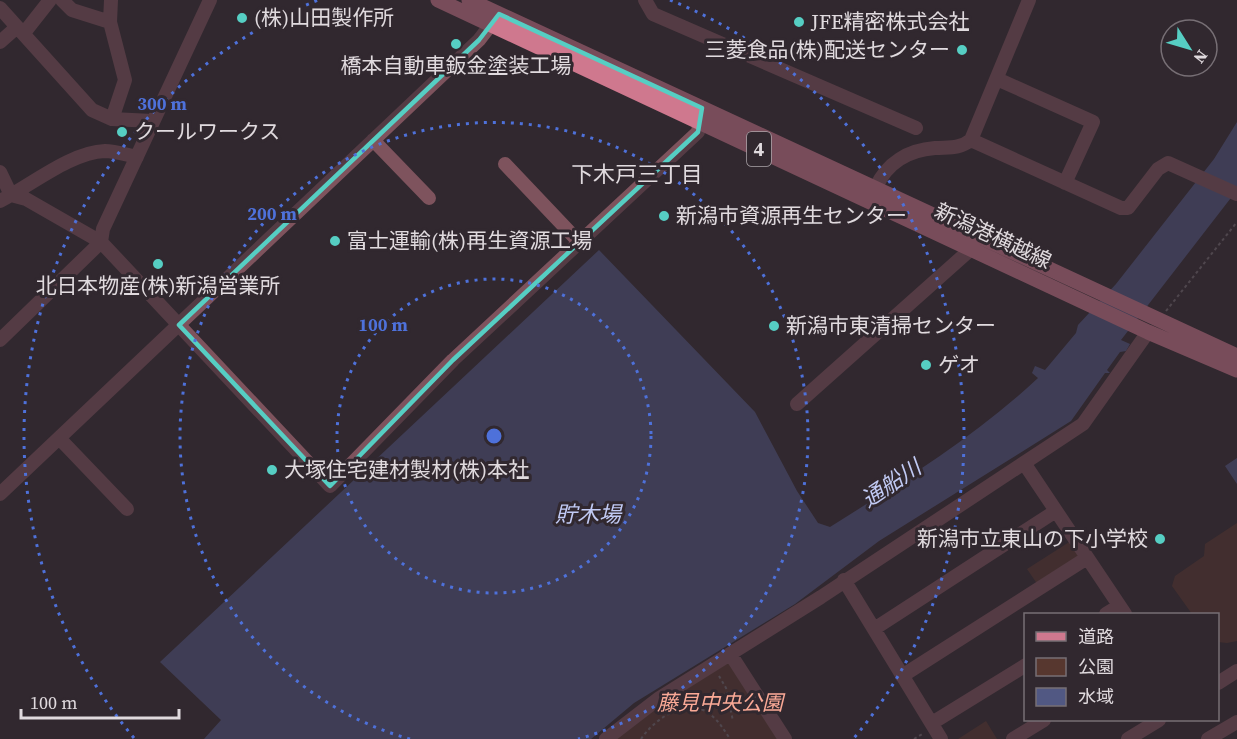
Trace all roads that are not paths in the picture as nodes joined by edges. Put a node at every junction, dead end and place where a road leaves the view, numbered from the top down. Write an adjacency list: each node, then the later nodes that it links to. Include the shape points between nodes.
1 (50, 0): 12 (street)
2 (62, 0): 11 (street, via 72,10)
3 (111, 0): 11 (street)
4 (210, 0): 17 (street)
5 (438, 0): 10 (main road, 新潟港横越線 / 4)
6 (469, 0): 10 (main road, 新潟港横越線 / 4)
7 (645, 0): 18 (street, via 653,14)
8 (1029, 0): 14 (street)
9 (0, 8): 12 (street)
10 (495, 19): 15 (main road, 新潟港横越線 / 4); 19 (street, via 479,40)
11 (110, 22): 16 (street, via 125,80)
12 (20, 30): 13 (street); 16 (street, via 92,110)
13 (0, 42)
14 (997, 79): 20 (street); 24 (street, via 1093,122)
15 (701, 115): 25 (main road, 新潟港横越線 / 4); 29 (street, via 698,132); 31 (main road, 新潟港横越線 / 4)
16 (112, 118): 17 (street)
17 (152, 121): 21 (street)
18 (916, 128)
19 (373, 140): 28 (street); 34 (street)
20 (971, 140): 24 (street); 25 (street, via 961,147 914,153 891,164)
21 (137, 156): 27 (street, via 105,151 87,156); 30 (street, via 103,229)
22 (505, 164): 29 (street)
23 (0, 172): 27 (street)
24 (1065, 183): 26 (street, via 1128,208 1163,164 1168,164)
25 (876, 188): 32 (main road, 新潟港横越線 / 4)
26 (1237, 194)
27 (5, 198): 30 (street, via 26,199)
28 (429, 198)
29 (578, 241): 34 (street, via 453,360 330,486)
30 (101, 242): 34 (street); 35 (street)
31 (971, 249): 32 (main road, 新潟港横越線 / 4); 38 (street)
32 (1083, 294): 33 (main road, 新潟港横越線 / 4)
33 (1151, 323): 36 (main road, 新潟港横越線 / 4); 37 (main road, 新潟港横越線 / 4); 40 (street, via 1083,424)
34 (179, 325): 39 (street)
35 (3, 331)
36 (1237, 356)
37 (1237, 370)
38 (797, 404)
39 (59, 438): 41 (street); 42 (street)
40 (1024, 463): 43 (street); 45 (street)
41 (0, 494)
42 (127, 509)
43 (1056, 511): 44 (street); 47 (street)
44 (1087, 558): 46 (street); 51 (street)
45 (844, 580): 47 (street); 48 (street)
46 (1122, 610)
47 (874, 629): 51 (street)
48 (731, 655): 58 (street, via 658,699); 59 (street)
49 (1024, 666): 55 (street)
50 (1237, 671): 52 (street)
51 (902, 676): 55 (street)
52 (1219, 682)
53 (1042, 721): 61 (street)
54 (1157, 721): 57 (street)
55 (932, 723): 60 (street)
56 (1229, 726): 62 (street)
57 (1131, 738)
58 (606, 739)
59 (785, 739)
60 (942, 739)
61 (1013, 739)
62 (1208, 739)

